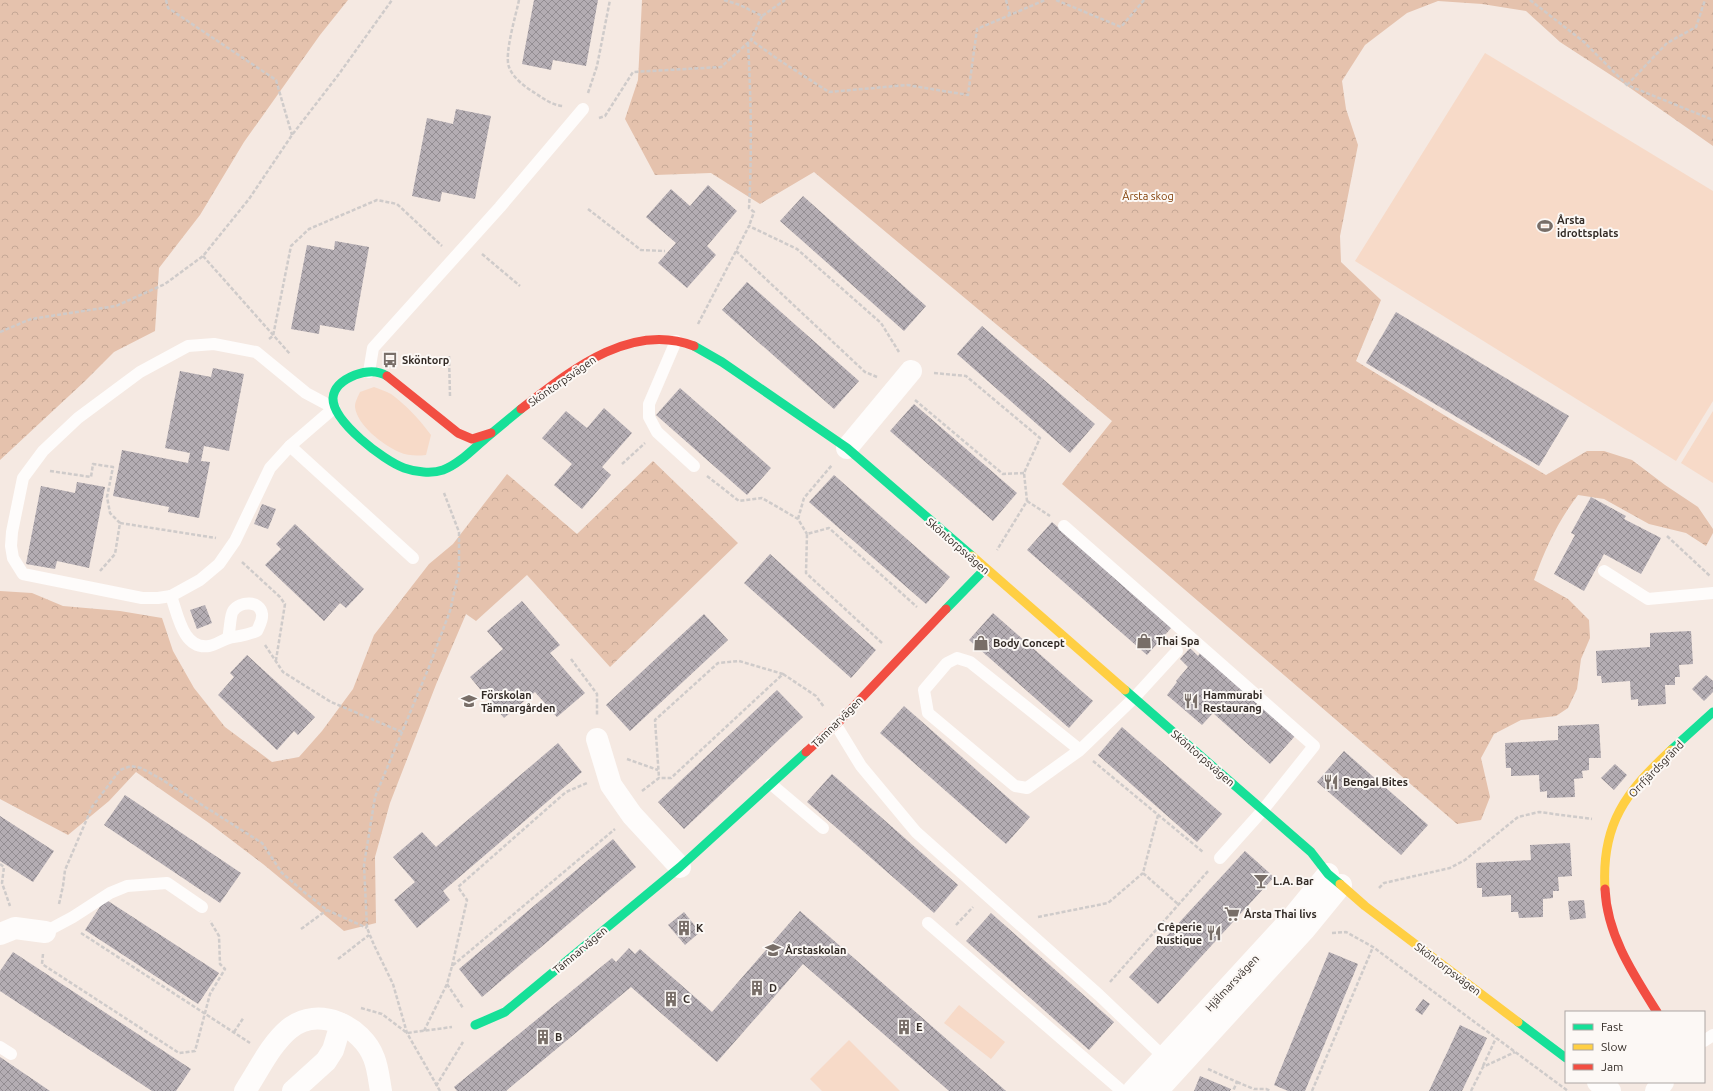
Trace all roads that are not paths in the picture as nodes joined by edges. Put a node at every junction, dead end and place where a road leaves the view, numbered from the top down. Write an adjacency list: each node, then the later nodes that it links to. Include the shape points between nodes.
1 (583, 109): 3 (lane, via 373,348)
2 (676, 341): 6 (street, Sköntorpsvägen, via 648,340 595,356); 8 (street, Sköntorpsvägen, via 701,348); 9 (lane, via 648,404 649,417 657,432)
3 (369, 372): 5 (street, Sköntorpsvägen, via 356,374 339,384 333,397); 6 (street, Sköntorpsvägen, via 381,372 391,378 458,433 472,439)
4 (905, 379): 8 (street)
5 (334, 408): 6 (street, Sköntorpsvägen, via 354,433 384,458 404,468 436,472 462,459); 7 (lane); 15 (lane, via 306,393 256,352 214,344 188,346 140,372 102,399 43,451 23,478 12,532 12,558 23,574 142,598)
6 (491, 433)
7 (290, 446): 11 (lane); 15 (lane, via 270,468 235,541 219,564 200,580)
8 (847, 448): 12 (street, Sköntorpsvägen)
9 (694, 466)
10 (1064, 526): 24 (lane, via 1314,746)
11 (413, 558)
12 (985, 569): 18 (street, Sköntorpsvägen); 20 (street, Tämnarvägen)
13 (1604, 571): 14 (lane, via 1648,599)
14 (1713, 593)
15 (171, 596): 16 (lane, via 185,635 193,643 211,646)
16 (228, 638): 16 (lane, via 230,618 239,605 246,602 261,609 262,615 257,631)
17 (1177, 652): 18 (lane)
18 (1134, 698): 22 (lane); 24 (street, Sköntorpsvägen)
19 (1713, 712): 33 (street, Orrfjärdsgränd, via 1647,774 1623,803 1613,823 1604,869 1603,892 1613,936)
20 (836, 725): 23 (street, Tämnarvägen); 39 (lane, via 861,766 916,832 1099,995)
21 (597, 739): 27 (street, via 611,785 632,815)
22 (1080, 750): 22 (lane, via 970,662 958,658 947,663 924,690 928,713 1015,786 1026,788)
23 (771, 784): 25 (lane); 27 (street, Tämnarvägen)
24 (1263, 810): 26 (lane); 28 (street, Sköntorpsvägen, via 1310,852)
25 (823, 828)
26 (1220, 858)
27 (680, 867): 35 (street, Tämnarvägen, via 505,1012)
28 (1334, 879): 38 (street, Sköntorpsvägen, via 1365,906); 39 (street, Hjälmarsvägen, via 1292,918)
29 (202, 907): 31 (lane, via 167,883 127,886 110,893)
30 (928, 923): 45 (lane)
31 (45, 932): 32 (street, via 16,928)
32 (0, 934)
33 (1656, 1011)
34 (341, 1024): 42 (street, via 320,1017 302,1021 291,1028 279,1039); 43 (street, via 333,1050 326,1061); 44 (street, via 352,1030 365,1043 374,1058)
35 (475, 1025)
36 (0, 1047): 37 (lane)
37 (11, 1054)
38 (1565, 1057)
39 (1171, 1063): 46 (street, Hjälmarsvägen); 47 (street, Hjälmarsvägen)
40 (1599, 1083): 48 (street)
41 (1662, 1083): 49 (street)
42 (245, 1091)
43 (293, 1091)
44 (381, 1091)
45 (1122, 1091)
46 (1133, 1091)
47 (1157, 1091)
48 (1610, 1091)
49 (1656, 1091)

